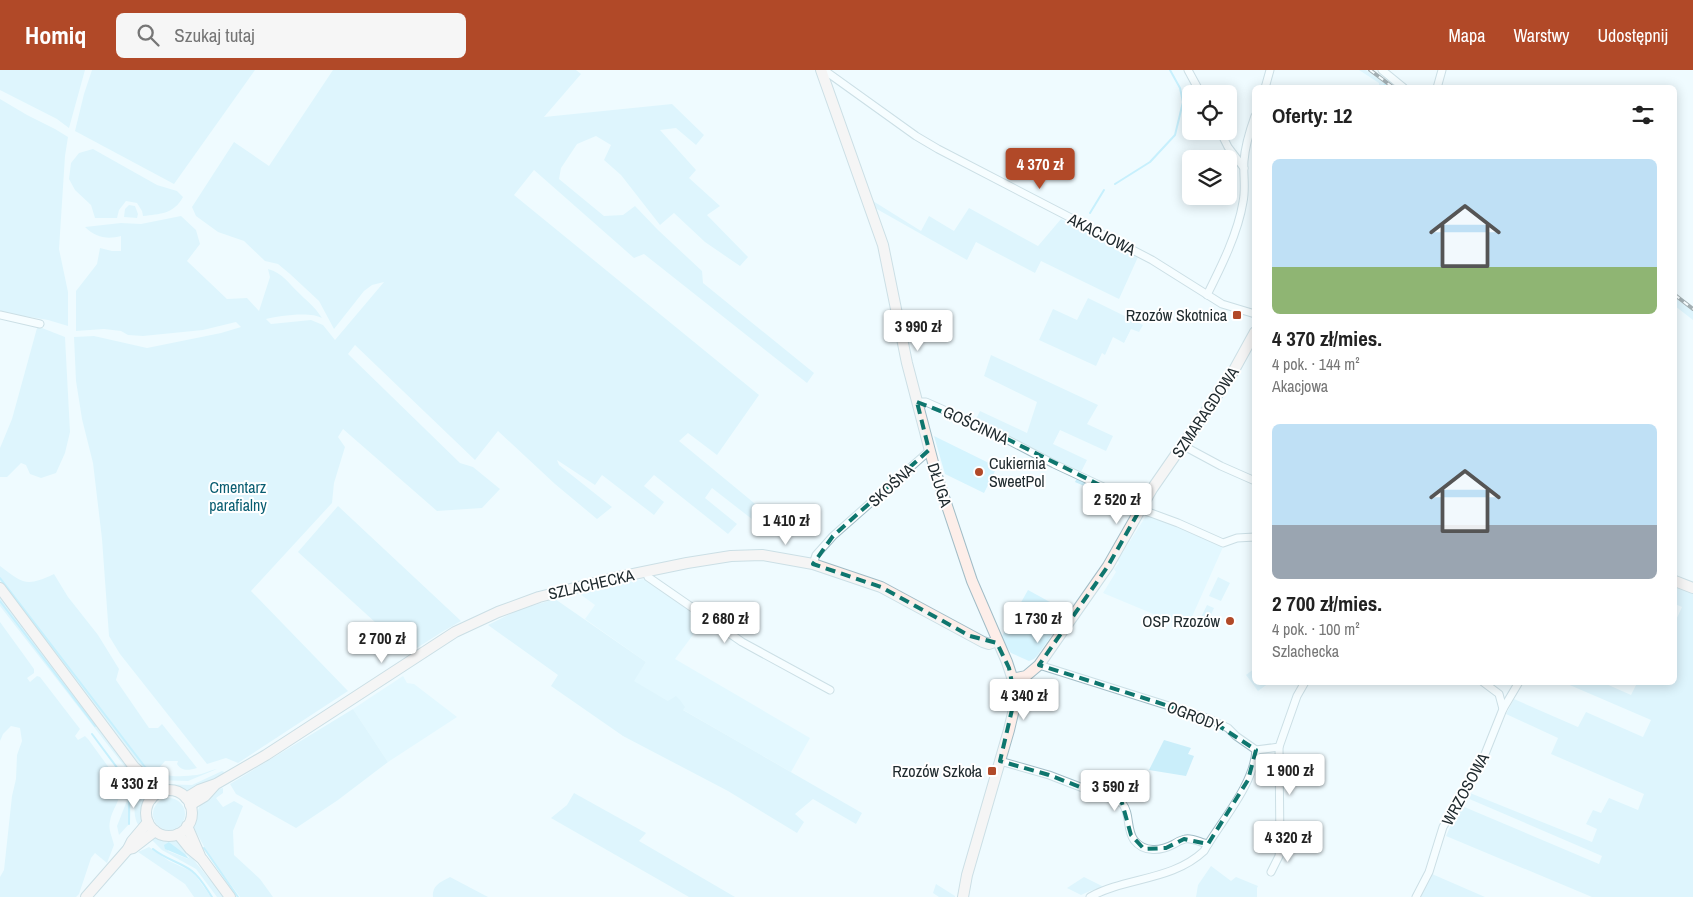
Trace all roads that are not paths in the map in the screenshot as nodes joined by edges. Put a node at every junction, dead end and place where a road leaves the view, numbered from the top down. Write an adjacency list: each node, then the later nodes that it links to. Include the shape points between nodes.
1 (822, 70): 13 (street, AKACJOWA, via 938,149 1152,260); 18 (street, DŁUGA, via 883,245)
2 (1188, 70): 6 (street)
3 (1270, 70): 7 (street)
4 (1382, 70): 8 (street)
5 (1442, 70): 9 (street)
6 (1197, 85)
7 (1266, 85)
8 (1400, 85)
9 (1438, 85)
10 (1252, 126): 12 (street)
11 (1225, 140): 12 (street)
12 (1244, 168): 13 (street, via 1245,190 1239,220)
13 (1207, 295): 14 (street, AKACJOWA, via 1222,304)
14 (1252, 313)
15 (0, 315): 16 (street)
16 (40, 324)
17 (1252, 337): 19 (street, SZMARAGDOWA, via 1233,372)
18 (916, 402): 20 (street, DŁUGA); 22 (street, GOŚCINNA, via 926,402 985,428)
19 (1182, 445): 21 (street); 22 (street, SZMARAGDOWA)
20 (929, 451): 24 (street, SKOŚNA, via 833,536 816,555); 29 (street, DŁUGA, via 972,581)
21 (1252, 480)
22 (1141, 508): 23 (street, GOŚCINNA, via 1223,543); 30 (street, SZMARAGDOWA, via 1108,566)
23 (1252, 537)
24 (813, 564): 25 (street, SZLACHECKA, via 762,555 731,556); 29 (street, SZLACHECKA, via 881,587 984,642)
25 (646, 572): 35 (street, via 648,578 730,634); 43 (street, SZLACHECKA, via 538,597 462,628 266,755 200,790)
26 (1677, 582): 28 (street)
27 (0, 588): 40 (street)
28 (1693, 588)
29 (997, 641): 31 (street, DŁUGA)
30 (1039, 665): 31 (street, SZMARAGDOWA, via 1026,676); 38 (street, OGRODY, via 1207,718 1228,728)
31 (1012, 679): 39 (street, DŁUGA, via 1014,710)
32 (1303, 685): 37 (street)
33 (1487, 685): 36 (street, via 1499,694)
34 (1517, 685): 36 (street, WRZOSOWA)
35 (830, 690)
36 (1504, 709): 56 (street, WRZOSOWA, via 1483,759 1443,827 1429,872)
37 (1279, 747): 38 (street); 51 (street, via 1280,846)
38 (1256, 750): 48 (street, via 1248,780)
39 (1000, 762): 48 (street, via 1049,774 1122,803 1131,835 1139,846 1149,850 1166,848 1184,839); 54 (street, DŁUGA)
40 (134, 767): 41 (street); 42 (street)
41 (163, 791): 42 (street); 43 (street, via 176,791)
42 (151, 799): 44 (street, via 146,810)
43 (188, 802): 45 (street, via 191,816)
44 (148, 822): 46 (street); 49 (street)
45 (187, 826): 47 (street); 50 (street)
46 (155, 831): 47 (street, via 166,836); 49 (street)
47 (178, 834): 50 (street)
48 (1208, 844): 55 (street, via 1195,859 1166,874)
49 (128, 849): 52 (street)
50 (202, 859): 53 (street)
51 (1271, 872)
52 (86, 897)
53 (230, 897)
54 (963, 897)
55 (1090, 897)
56 (1416, 897)

